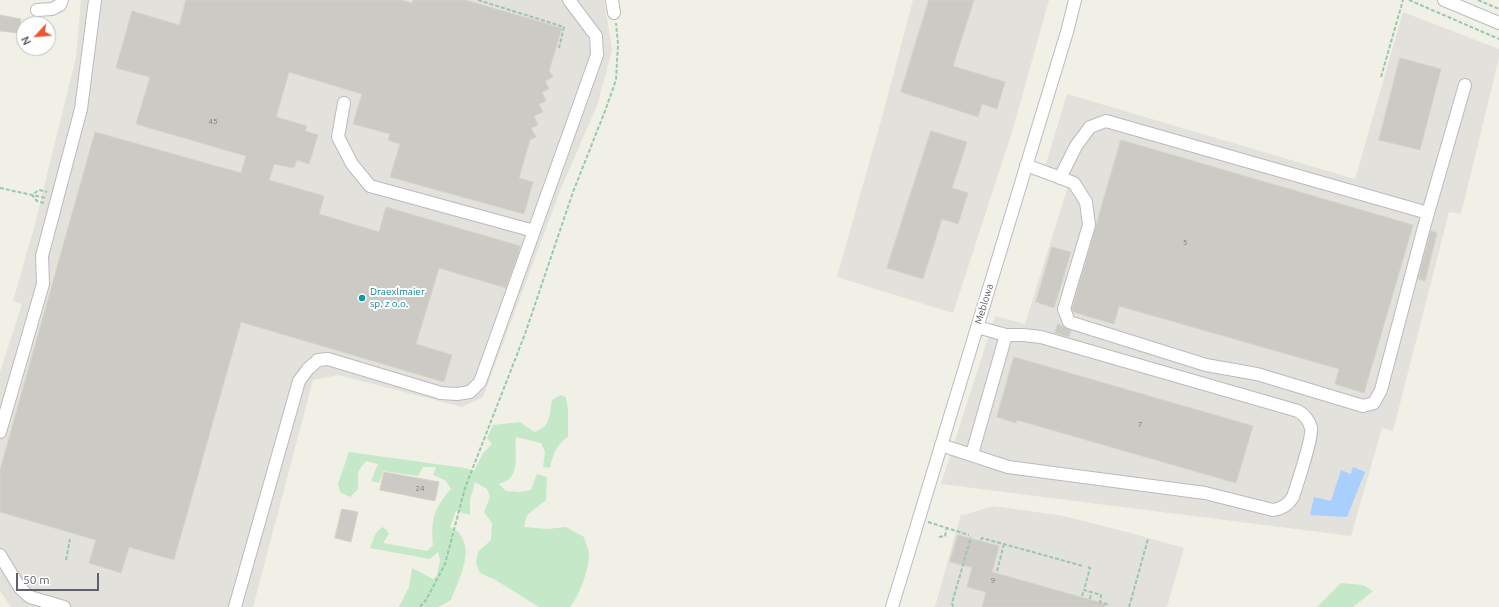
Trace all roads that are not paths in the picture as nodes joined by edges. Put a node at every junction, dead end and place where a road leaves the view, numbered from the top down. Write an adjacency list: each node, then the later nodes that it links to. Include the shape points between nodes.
1 (62, 0): 7 (street, via 60,5 52,10)
2 (95, 0): 18 (street, via 81,109 42,256 43,284)
3 (569, 0): 15 (street, via 596,36 597,55)
4 (612, 0): 8 (street)
5 (1074, 0): 12 (street, Meblowa, via 1067,32)
6 (1444, 0): 9 (street)
7 (37, 10)
8 (614, 14)
9 (1499, 23)
10 (1465, 85): 14 (street)
11 (344, 103): 15 (street, via 338,137 352,164 370,186)
12 (1026, 165): 13 (street); 16 (street, Meblowa)
13 (1060, 178): 14 (street, via 1076,146 1090,127 1106,122); 14 (street, via 1074,183 1086,202 1089,225 1064,309 1069,322 1206,365 1258,374 1363,406 1374,403 1381,390)
14 (1428, 213)
15 (534, 231): 23 (street, via 484,374 470,392 441,393 328,359 318,360 308,368 299,380)
16 (977, 327): 17 (street); 19 (street, Meblowa)
17 (1006, 336): 20 (street); 20 (street, via 1041,337 1298,411 1305,415 1311,434 1293,497 1284,507 1273,510 1204,493 1008,467)
18 (0, 432)
19 (942, 445): 20 (street); 24 (street, Meblowa)
20 (972, 454)
21 (0, 555): 22 (street, via 20,588 30,597)
22 (64, 607)
23 (235, 607)
24 (892, 607)

